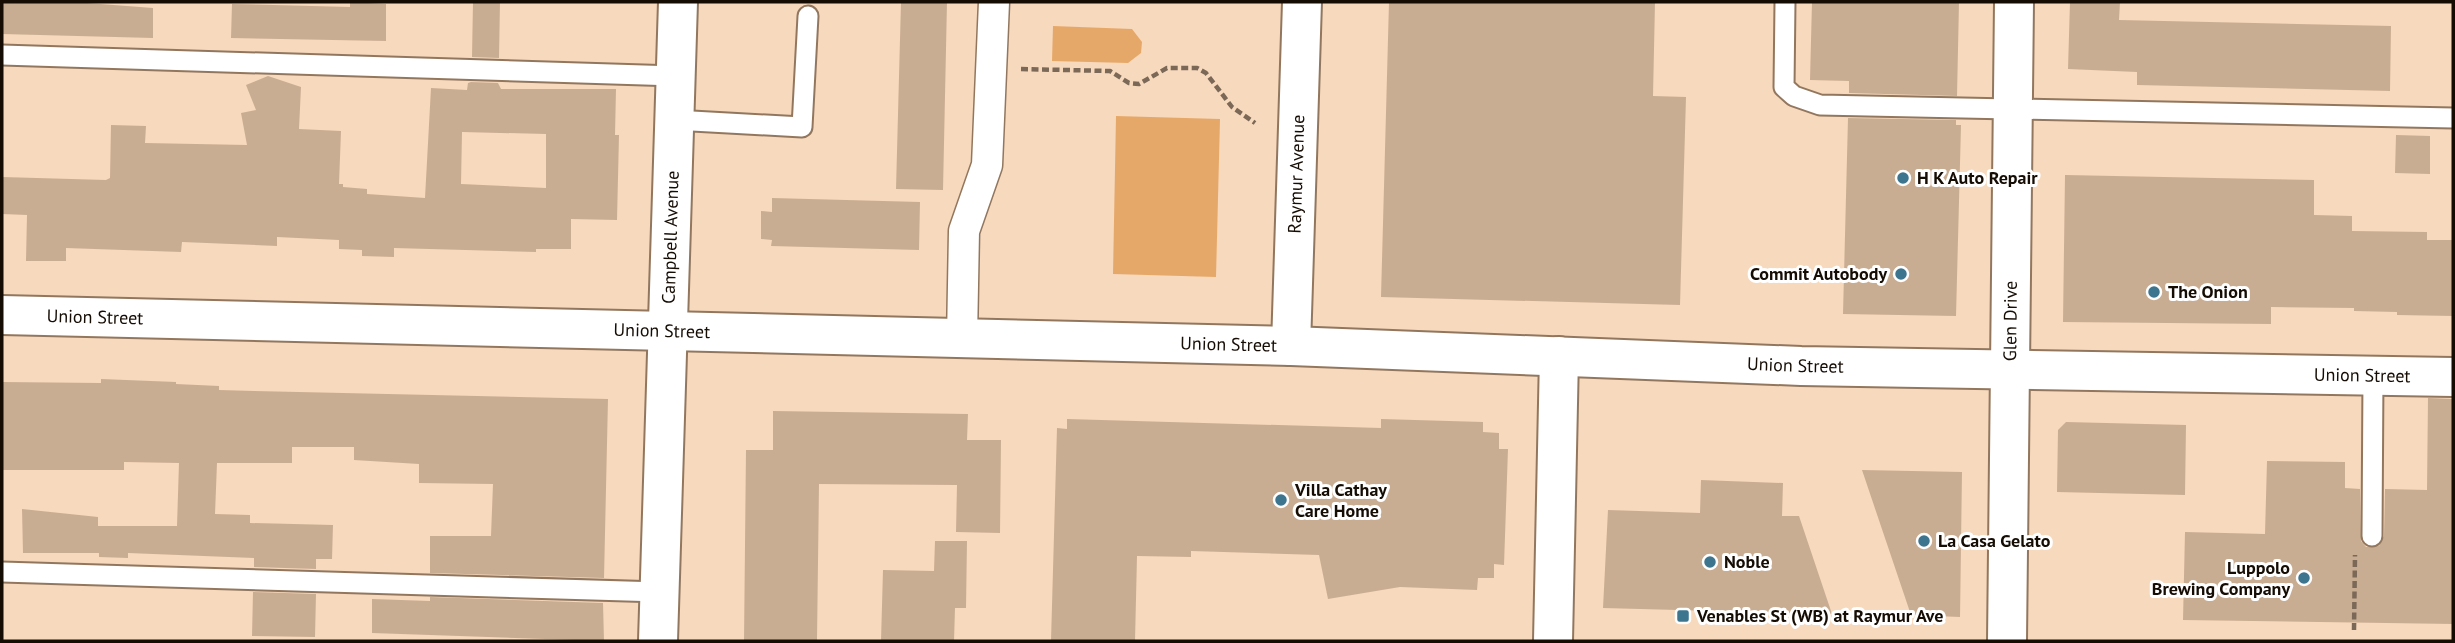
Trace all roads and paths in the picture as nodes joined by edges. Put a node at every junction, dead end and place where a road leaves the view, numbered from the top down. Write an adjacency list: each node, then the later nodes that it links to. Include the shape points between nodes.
1 (678, 2): 9 (street, Campbell Avenue)
2 (994, 2): 8 (street)
3 (1301, 2): 17 (street, Raymur Avenue)
4 (1785, 2): 10 (lane, via 1784,87 1805,101)
5 (2014, 2): 10 (street, Glen Drive)
6 (808, 16): 12 (lane, via 802,127)
7 (2, 55): 9 (lane)
8 (992, 69): 13 (path, via 1110,71 1139,84 1167,68 1197,68 1232,107); 16 (street, via 987,165 964,231)
9 (676, 76): 12 (street, Campbell Avenue)
10 (2013, 109): 11 (lane); 19 (street, Glen Drive)
11 (2453, 118)
12 (674, 120): 15 (street, Campbell Avenue)
13 (1255, 123)
14 (2, 315): 15 (street, Union Street)
15 (666, 332): 16 (street, Union Street); 24 (street, Campbell Avenue)
16 (962, 339): 17 (street, Union Street)
17 (1291, 346): 18 (street, Union Street)
18 (1559, 356): 19 (street, Union Street); 26 (street)
19 (2010, 371): 20 (street, Union Street); 27 (street, Glen Drive)
20 (2374, 376): 21 (street, Union Street); 22 (lane)
21 (2453, 377)
22 (2372, 536)
23 (2, 572): 24 (lane)
24 (660, 592): 25 (street, Campbell Avenue)
25 (658, 641)
26 (1553, 641)
27 (2007, 641)

